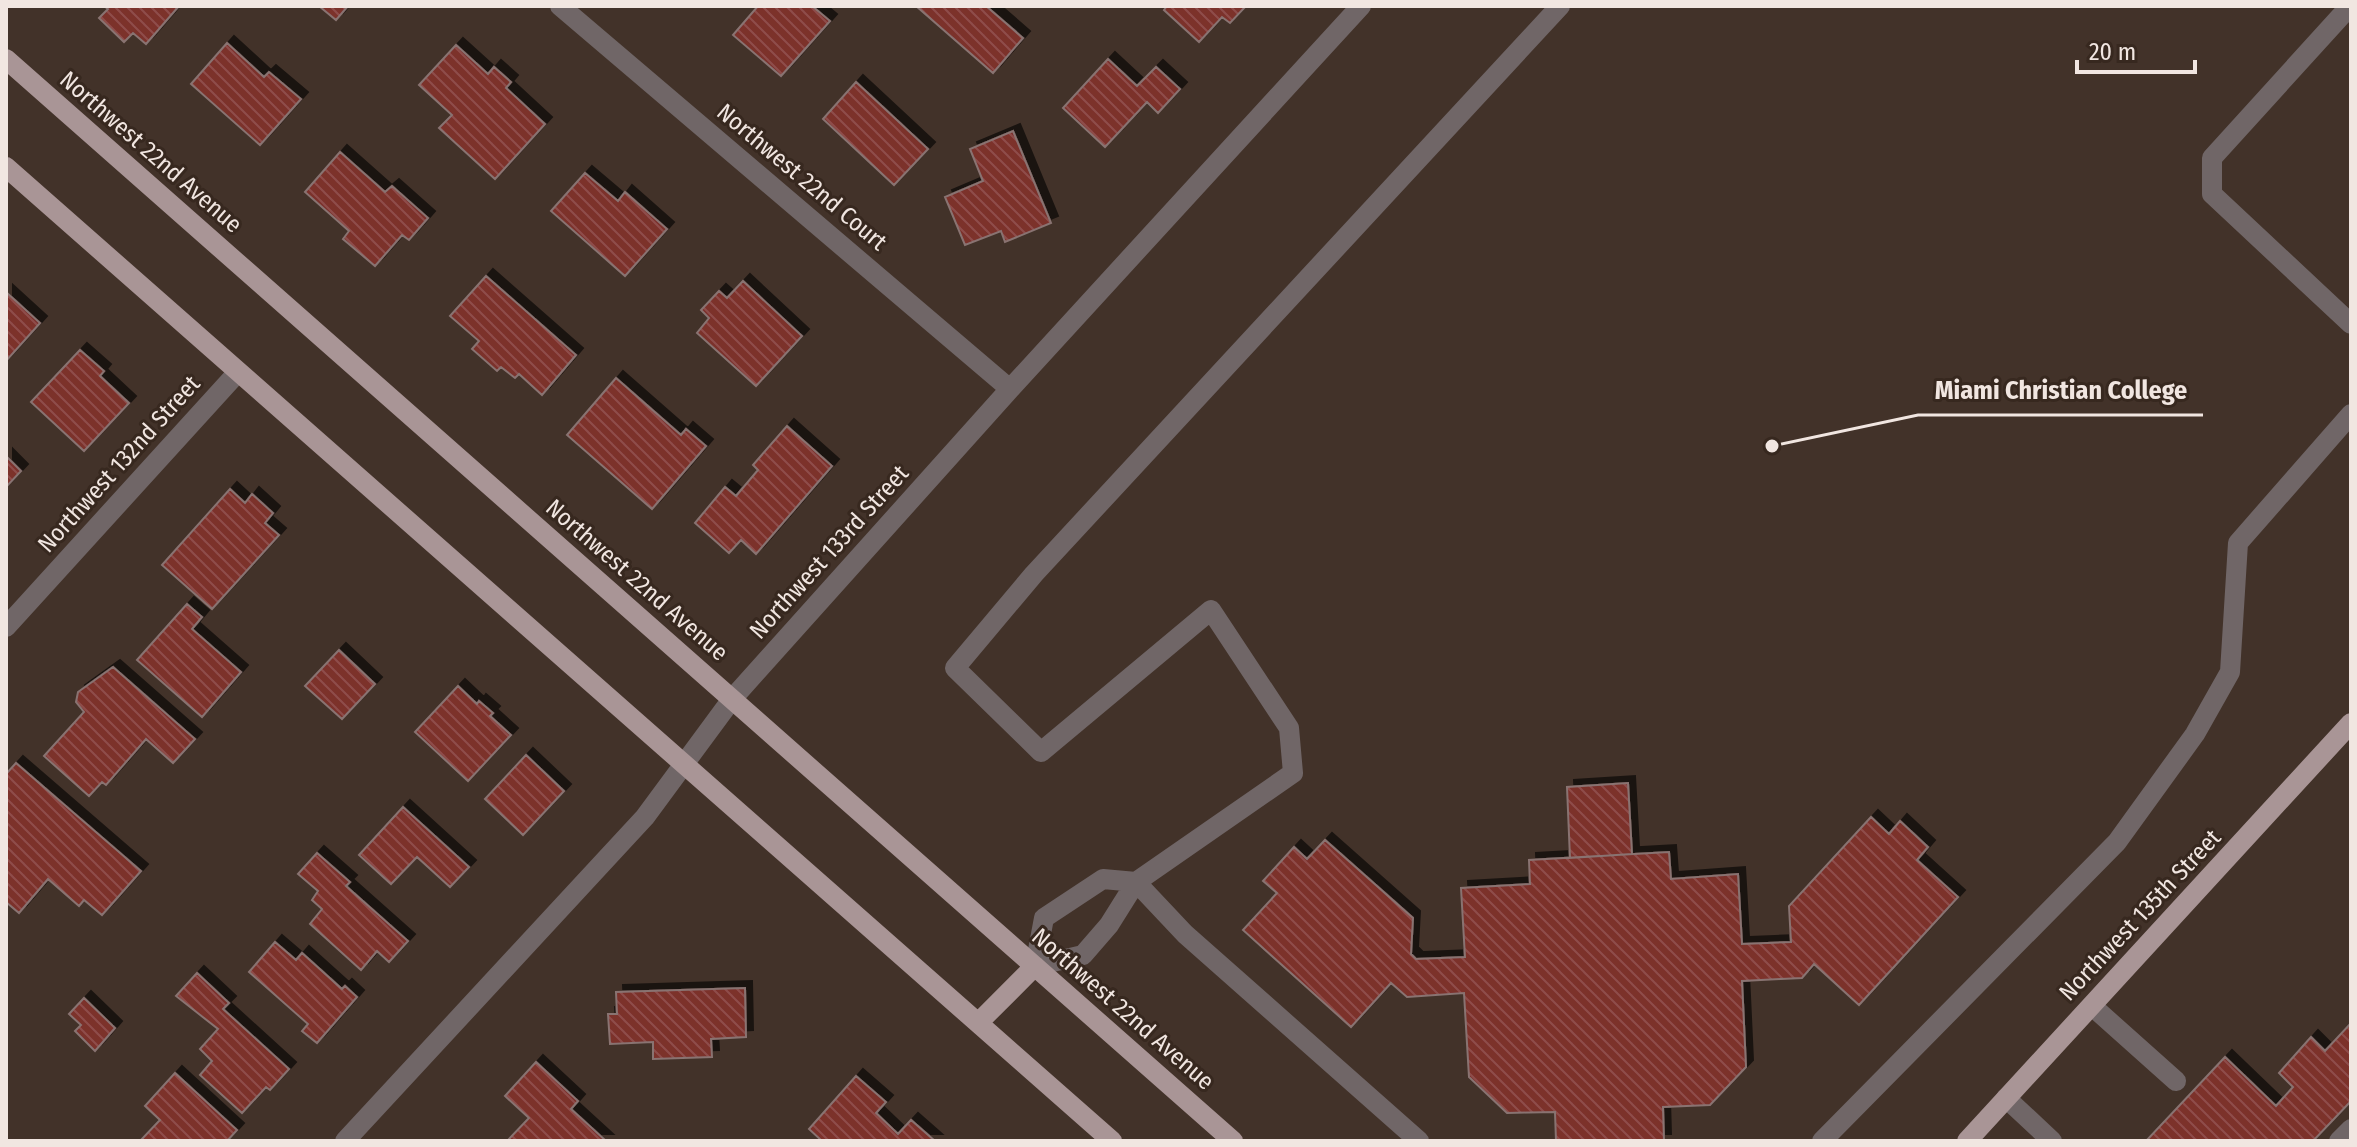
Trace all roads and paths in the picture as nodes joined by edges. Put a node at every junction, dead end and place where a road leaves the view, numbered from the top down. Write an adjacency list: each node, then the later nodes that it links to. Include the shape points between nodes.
1 (560, 6): 9 (street, Northwest 22nd Court)
2 (1361, 6): 9 (street, Northwest 133rd Street)
3 (1560, 6): 15 (street, via 1034,574 955,668 1041,752 1211,610 1289,728 1293,773)
4 (2350, 6): 7 (street, via 2212,158 2212,194)
5 (6, 59): 12 (main road, Northwest 22nd Avenue)
6 (6, 167): 8 (main road)
7 (2351, 324)
8 (238, 372): 11 (street, Northwest 132nd Street); 14 (main road)
9 (1010, 389): 12 (street, Northwest 133rd Street)
10 (2351, 414): 26 (street, via 2238,543 2230,672 2195,734 2117,842)
11 (6, 627)
12 (732, 699): 14 (street, Northwest 133rd Street); 16 (main road, Northwest 22nd Avenue)
13 (2351, 723): 17 (main road, Northwest 135th Street)
14 (684, 765): 18 (main road); 22 (street, Northwest 133rd Street, via 645,817)
15 (1136, 882): 16 (street, via 1083,955); 16 (street, via 1103,879 1044,918); 25 (street, via 1185,934)
16 (1035, 966): 18 (main road); 24 (main road, Northwest 22nd Avenue)
17 (2092, 1006): 19 (street); 20 (main road, Northwest 135th Street)
18 (978, 1023): 23 (main road)
19 (2176, 1081)
20 (2006, 1098): 27 (main road, Northwest 135th Street); 28 (street)
21 (2351, 1129): 29 (street)
22 (345, 1141)
23 (1112, 1141)
24 (1233, 1141)
25 (1419, 1141)
26 (1822, 1141)
27 (1967, 1141)
28 (2052, 1141)
29 (2339, 1141)

